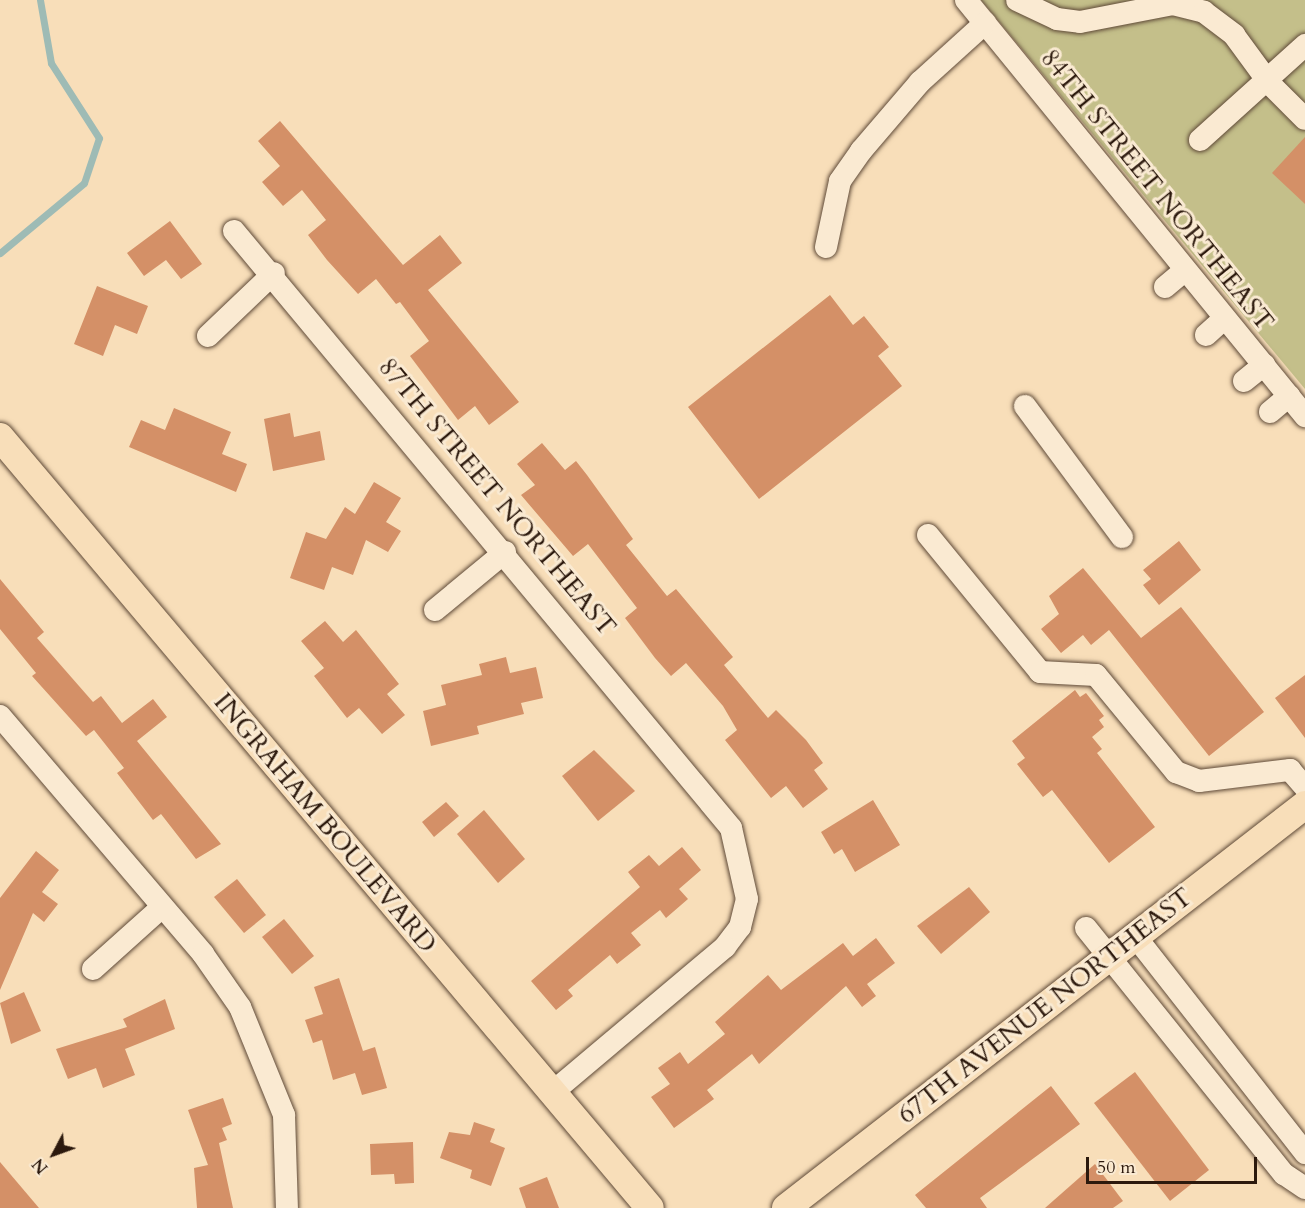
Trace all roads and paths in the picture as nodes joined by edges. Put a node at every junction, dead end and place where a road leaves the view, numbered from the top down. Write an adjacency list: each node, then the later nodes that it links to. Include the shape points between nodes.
1 (966, 0): 3 (street, 84TH STREET NORTHEAST)
2 (1017, 0): 5 (street, via 1057,19 1080,22 1188,6 1234,35)
3 (985, 23): 9 (street, via 920,82 861,151 840,181); 10 (street, 84TH STREET NORTHEAST, via 1127,190)
4 (1305, 45): 5 (street)
5 (1266, 78): 6 (street); 7 (street)
6 (1305, 119)
7 (1200, 140)
8 (234, 231): 11 (street, 87TH STREET NORTHEAST)
9 (826, 247)
10 (1185, 270): 12 (street); 13 (street, 84TH STREET NORTHEAST)
11 (274, 273): 15 (street); 25 (street, 87TH STREET NORTHEAST)
12 (1165, 286)
13 (1224, 319): 14 (street); 16 (street, 84TH STREET NORTHEAST)
14 (1206, 335)
15 (208, 336)
16 (1272, 369): 17 (street); 18 (street, 84TH STREET NORTHEAST)
17 (1244, 381)
18 (1289, 396): 20 (street); 21 (street, 84TH STREET NORTHEAST)
19 (1025, 406): 24 (street)
20 (1270, 412)
21 (1305, 416)
22 (0, 437): 35 (main road, INGRAHAM BOULEVARD)
23 (928, 535): 28 (street, via 1040,672 1096,675 1176,772 1199,781 1290,770)
24 (1122, 537)
25 (505, 552): 26 (street); 35 (street, 87TH STREET NORTHEAST, via 713,800 731,828 742,863 747,899 740,927 725,947)
26 (435, 610)
27 (0, 716): 30 (street)
28 (1305, 787)
29 (1305, 805): 32 (main road, 67TH AVENUE NORTHEAST)
30 (162, 908): 34 (street); 40 (street, via 240,1007 264,1058 284,1115)
31 (1086, 928): 33 (street)
32 (1135, 936): 33 (main road, 67TH AVENUE NORTHEAST); 36 (street)
33 (1110, 957): 38 (street); 42 (main road, 67TH AVENUE NORTHEAST)
34 (93, 969)
35 (553, 1092): 41 (main road, INGRAHAM BOULEVARD)
36 (1305, 1153)
37 (1305, 1158): 38 (street)
38 (1284, 1174): 39 (street)
39 (1305, 1188)
40 (287, 1208)
41 (650, 1208)
42 (786, 1208)

